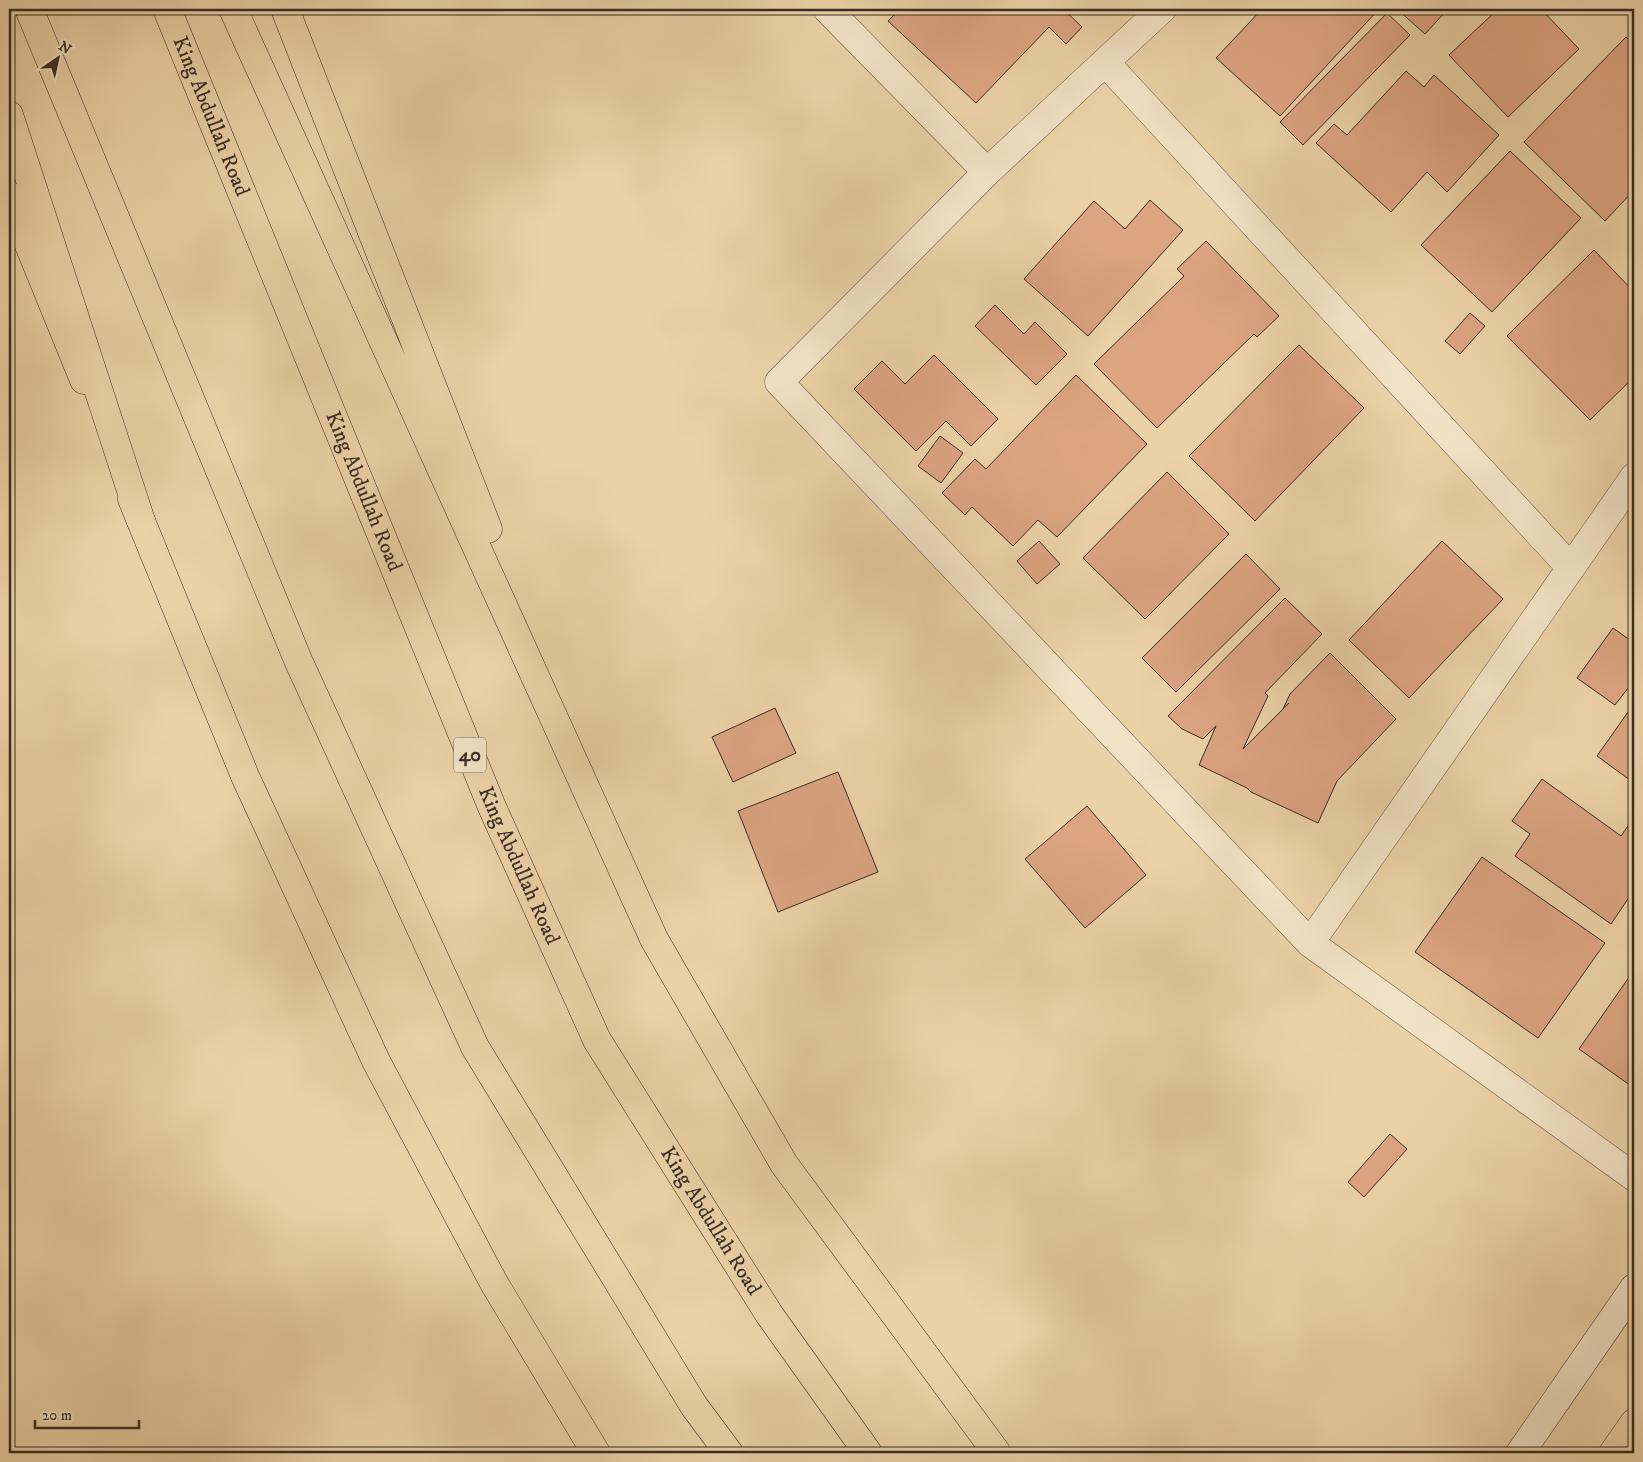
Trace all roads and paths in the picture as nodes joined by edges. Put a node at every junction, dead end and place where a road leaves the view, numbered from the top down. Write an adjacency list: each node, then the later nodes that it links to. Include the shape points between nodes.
1 (29, 9): 21 (main road, via 298,660 475,1047 694,1406)
2 (167, 9): 22 (main road, King Abdullah Road / 40, via 492,807 597,1040 769,1314)
3 (233, 9): 14 (main road)
4 (285, 9): 14 (main road)
5 (827, 9): 9 (street)
6 (1162, 9): 7 (street)
7 (1105, 62): 9 (street); 13 (street)
8 (9, 115): 12 (main road)
9 (987, 172): 15 (street, via 779,382)
10 (9, 196): 12 (main road)
11 (1634, 477): 13 (street)
12 (141, 521): 20 (main road, via 245,776 376,1062 494,1284)
13 (1571, 568): 15 (street)
14 (601, 822): 19 (main road, via 654,938 784,1164)
15 (1310, 943): 16 (street)
16 (1634, 1177)
17 (1634, 1288): 23 (street)
18 (1634, 1424): 24 (main road)
19 (996, 1450)
20 (596, 1453)
21 (728, 1453)
22 (868, 1453)
23 (1520, 1453)
24 (1613, 1453)

